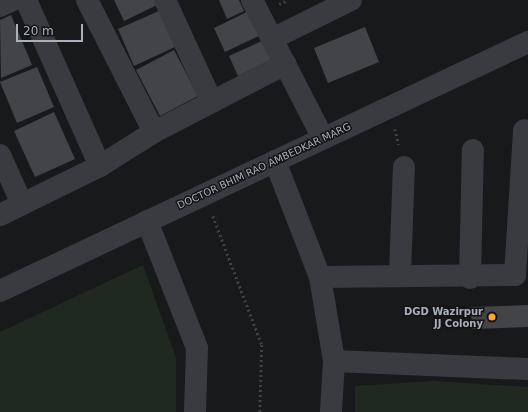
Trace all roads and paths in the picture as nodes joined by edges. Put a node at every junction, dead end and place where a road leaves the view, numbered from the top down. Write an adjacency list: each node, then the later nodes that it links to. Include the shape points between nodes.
1 (14, 0): 7 (street)
2 (26, 0): 19 (street)
3 (88, 0): 14 (street)
4 (165, 0): 11 (street)
5 (252, 0): 8 (street)
6 (340, 2): 8 (street)
7 (0, 6)
8 (272, 39): 10 (street)
9 (528, 42): 12 (street, DOCTOR BHIM RAO AMBEDKAR MARG)
10 (285, 64): 11 (street); 15 (street)
11 (212, 102): 14 (street)
12 (390, 107): 15 (street, DOCTOR BHIM RAO AMBEDKAR MARG); 20 (path)
13 (524, 130): 27 (street, via 517,271 511,277)
14 (154, 132): 19 (street)
15 (324, 138): 18 (street, DOCTOR BHIM RAO AMBEDKAR MARG)
16 (473, 150): 27 (street)
17 (0, 155): 22 (street)
18 (274, 161): 21 (street, DOCTOR BHIM RAO AMBEDKAR MARG); 26 (street)
19 (100, 166): 22 (street)
20 (404, 167): 25 (street)
21 (204, 194): 24 (street, DOCTOR BHIM RAO AMBEDKAR MARG); 32 (path, via 262,345)
22 (22, 204): 23 (street)
23 (0, 215)
24 (147, 221): 28 (street, DOCTOR BHIM RAO AMBEDKAR MARG); 31 (street, via 197,348)
25 (400, 274): 26 (street); 27 (street)
26 (320, 277): 29 (street)
27 (470, 278)
28 (0, 290)
29 (334, 361): 30 (street); 33 (street)
30 (528, 369)
31 (195, 412)
32 (260, 412)
33 (332, 412)

